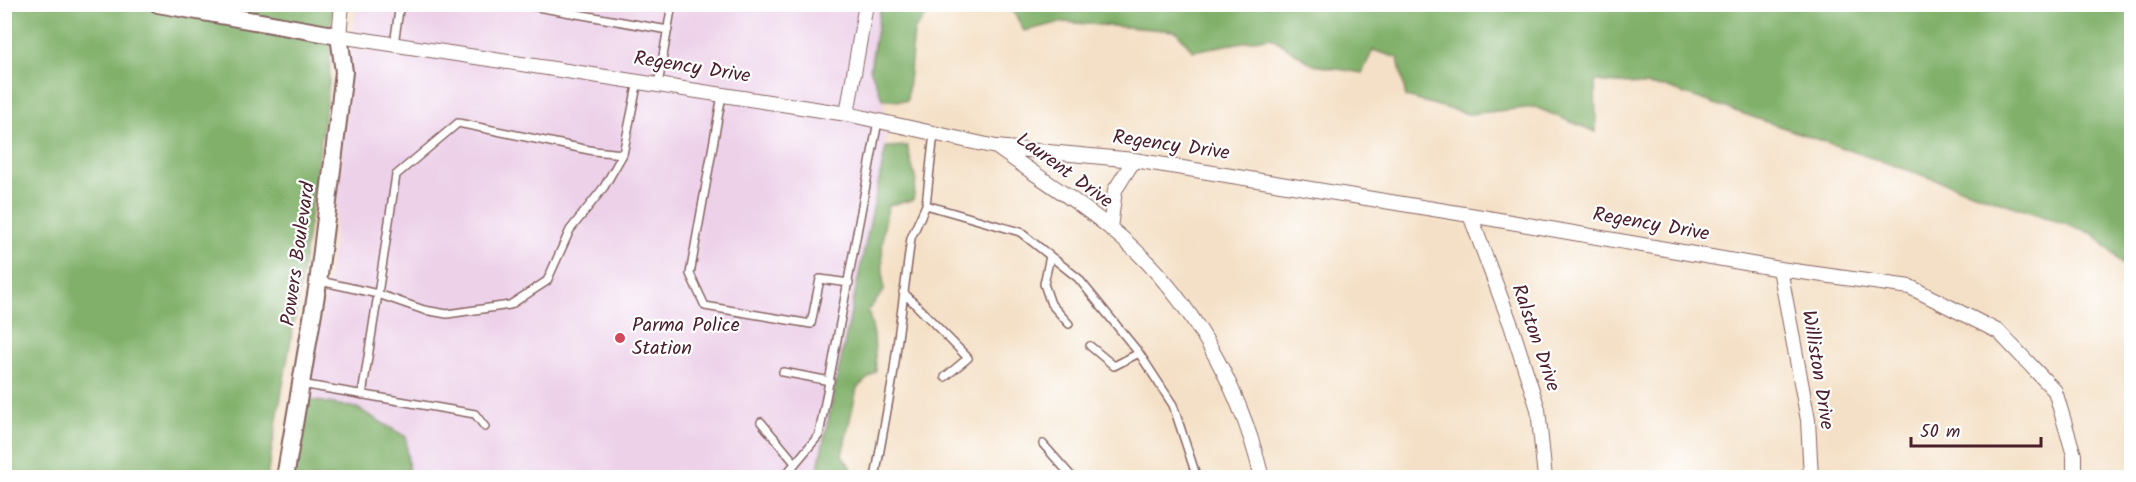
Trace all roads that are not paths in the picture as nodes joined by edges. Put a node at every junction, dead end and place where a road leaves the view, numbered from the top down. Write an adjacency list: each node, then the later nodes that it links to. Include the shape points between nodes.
1 (158, 4): 8 (street, Regency Drive)
2 (342, 4): 8 (street)
3 (400, 4): 9 (lane)
4 (520, 4): 7 (lane)
5 (672, 4): 7 (lane)
6 (866, 4): 13 (street)
7 (668, 30): 11 (lane)
8 (339, 36): 9 (street, Regency Drive); 24 (street, Powers Boulevard, via 344,72)
9 (394, 44): 10 (street, Regency Drive)
10 (638, 81): 11 (street, Regency Drive); 17 (lane)
11 (658, 85): 12 (street, Regency Drive)
12 (723, 95): 13 (street, Regency Drive); 25 (lane, via 690,274 705,306 811,324 820,279)
13 (848, 114): 14 (street, Regency Drive)
14 (878, 121): 15 (street, Regency Drive); 25 (lane)
15 (934, 133): 16 (street, Regency Drive); 19 (lane)
16 (996, 147): 18 (street, Regency Drive); 21 (street, Laurent Drive)
17 (623, 154): 27 (lane, via 604,187 570,230 546,280 510,305 447,314); 27 (lane, via 458,123 396,175)
18 (1134, 160): 20 (street, Regency Drive); 21 (street, Laurent Drive, via 1115,190)
19 (926, 205): 22 (lane, via 1020,232); 26 (lane, via 911,238)
20 (1470, 215): 23 (street, Regency Drive); 46 (street, Ralston Drive, via 1538,409)
21 (1110, 228): 45 (street, Laurent Drive, via 1168,286 1201,331 1236,397)
22 (1050, 256): 28 (lane, via 1044,284 1051,304); 30 (lane, via 1078,278)
23 (1780, 269): 47 (street, Williston Drive, via 1808,420); 48 (street, Regency Drive, via 1910,286 1999,332 2055,391 2074,455)
24 (319, 281): 27 (lane); 34 (street, Powers Boulevard)
25 (849, 283): 33 (lane)
26 (903, 292): 32 (lane, via 968,358); 42 (lane, via 894,377)
27 (378, 294): 35 (lane)
28 (1070, 324)
29 (1090, 346): 30 (lane, via 1114,366)
30 (1139, 353): 44 (lane, via 1173,405)
31 (783, 372): 33 (lane)
32 (945, 377)
33 (830, 381): 39 (lane, via 819,435)
34 (301, 384): 35 (lane); 40 (street, Powers Boulevard)
35 (362, 395): 37 (lane, via 475,414)
36 (761, 422): 39 (lane)
37 (485, 427)
38 (1043, 444): 43 (lane)
39 (795, 463): 41 (lane)
40 (285, 477)
41 (783, 477)
42 (875, 477)
43 (1073, 477)
44 (1197, 477)
45 (1262, 477)
46 (1545, 477)
47 (1811, 477)
48 (2074, 477)

